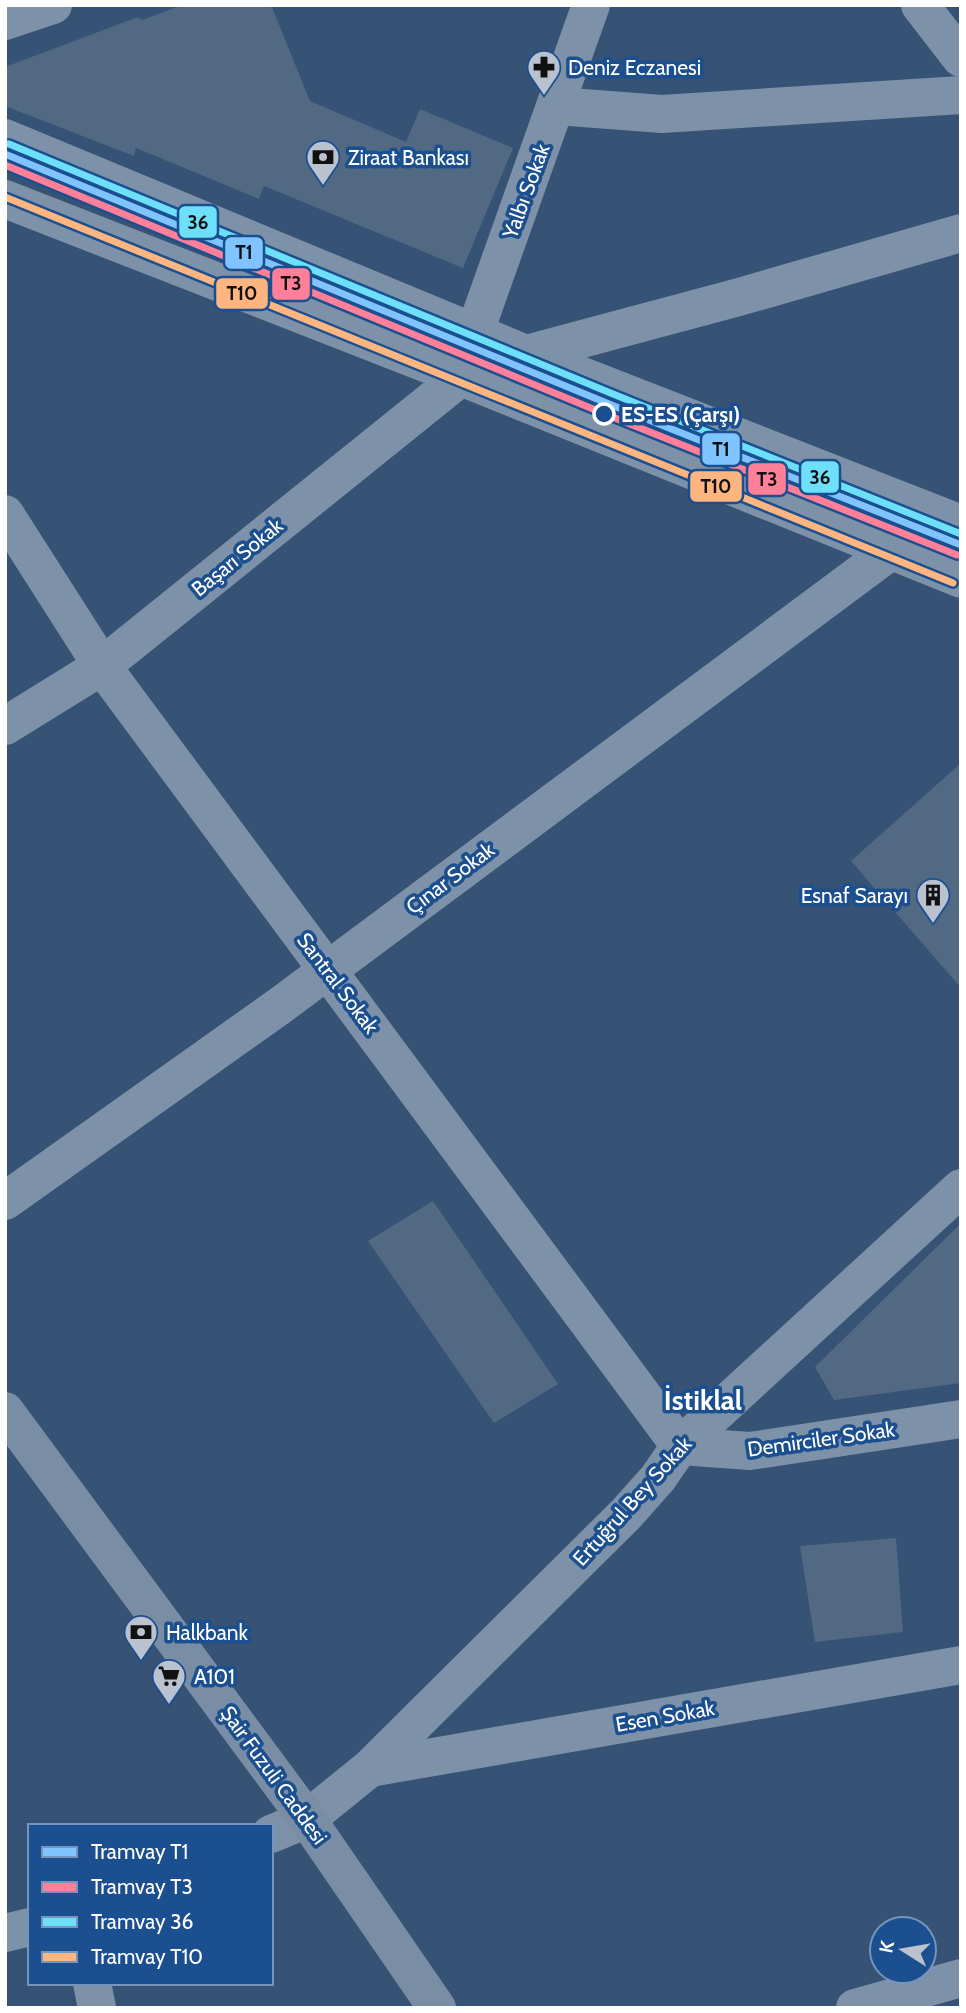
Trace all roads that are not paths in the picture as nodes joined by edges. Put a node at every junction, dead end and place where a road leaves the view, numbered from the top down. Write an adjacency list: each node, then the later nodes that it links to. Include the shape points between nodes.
1 (53, 5): 4 (street)
2 (591, 5): 7 (street, Yalbı Sokak)
3 (920, 5): 5 (street)
4 (5, 20)
5 (961, 58)
6 (961, 95): 7 (street, via 662,114)
7 (557, 106): 11 (street, Yalbı Sokak)
8 (5, 138): 11 (street)
9 (5, 199): 13 (street)
10 (961, 233): 12 (street, Başarı Sokak)
11 (474, 331): 12 (street); 13 (street, Yalbı Sokak)
12 (526, 354): 13 (street, Başarı Sokak); 15 (street)
13 (461, 377): 16 (street); 18 (street, Başarı Sokak)
14 (5, 514): 18 (street, Santral Sokak)
15 (961, 524)
16 (892, 550): 17 (street); 20 (street, Çınar Sokak)
17 (961, 579)
18 (102, 666): 19 (street, Başarı Sokak); 20 (street, Santral Sokak)
19 (5, 726)
20 (328, 969): 22 (street, Çınar Sokak); 25 (street, Santral Sokak)
21 (961, 1188): 25 (street, Ertuğrul Bey Sokak)
22 (5, 1201)
23 (5, 1411): 28 (main road, Şair Fuzuli Caddesi)
24 (961, 1419): 25 (street, Demirciler Sokak, via 750,1451)
25 (680, 1446): 27 (street, Ertuğrul Bey Sokak, via 626,1514)
26 (961, 1665): 27 (street, Esen Sokak)
27 (370, 1768): 28 (street, Ertuğrul Bey Sokak)
28 (307, 1819): 29 (street, Ertuğrul Bey Sokak); 35 (main road, Şair Fuzuli Caddesi)
29 (273, 1833)
30 (28, 1927): 31 (street)
31 (5, 1933)
32 (961, 1978): 36 (street)
33 (92, 1985): 34 (street)
34 (97, 2008)
35 (437, 2008)
36 (855, 2008)

